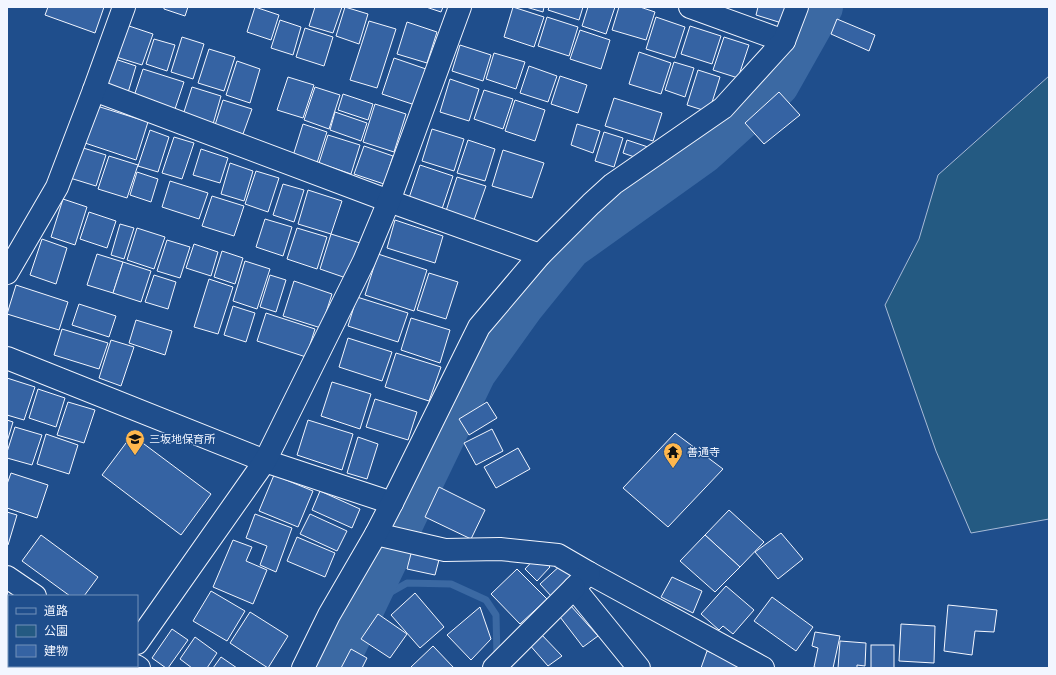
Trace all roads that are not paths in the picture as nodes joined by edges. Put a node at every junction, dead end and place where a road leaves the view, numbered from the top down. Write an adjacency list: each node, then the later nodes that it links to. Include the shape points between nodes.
1 (124, 7): 6 (street)
2 (460, 7): 7 (street)
3 (690, 7): 5 (street)
4 (796, 7): 5 (street)
5 (784, 41): 8 (street, via 723,108 613,184)
6 (94, 90): 7 (street); 9 (street, via 57,187)
7 (389, 201): 8 (street); 11 (street, via 364,261)
8 (540, 256): 12 (street, via 479,327)
9 (7, 273)
10 (7, 358): 11 (street)
11 (265, 461): 12 (street); 17 (street)
12 (392, 503): 13 (street)
13 (376, 534): 15 (street, via 445,550 500,548 558,555); 19 (street, via 329,615)
14 (7, 577): 16 (street)
15 (581, 581): 18 (street); 20 (street); 21 (street)
16 (34, 595)
17 (138, 642)
18 (502, 664)
19 (303, 668)
20 (639, 668)
21 (763, 668)

